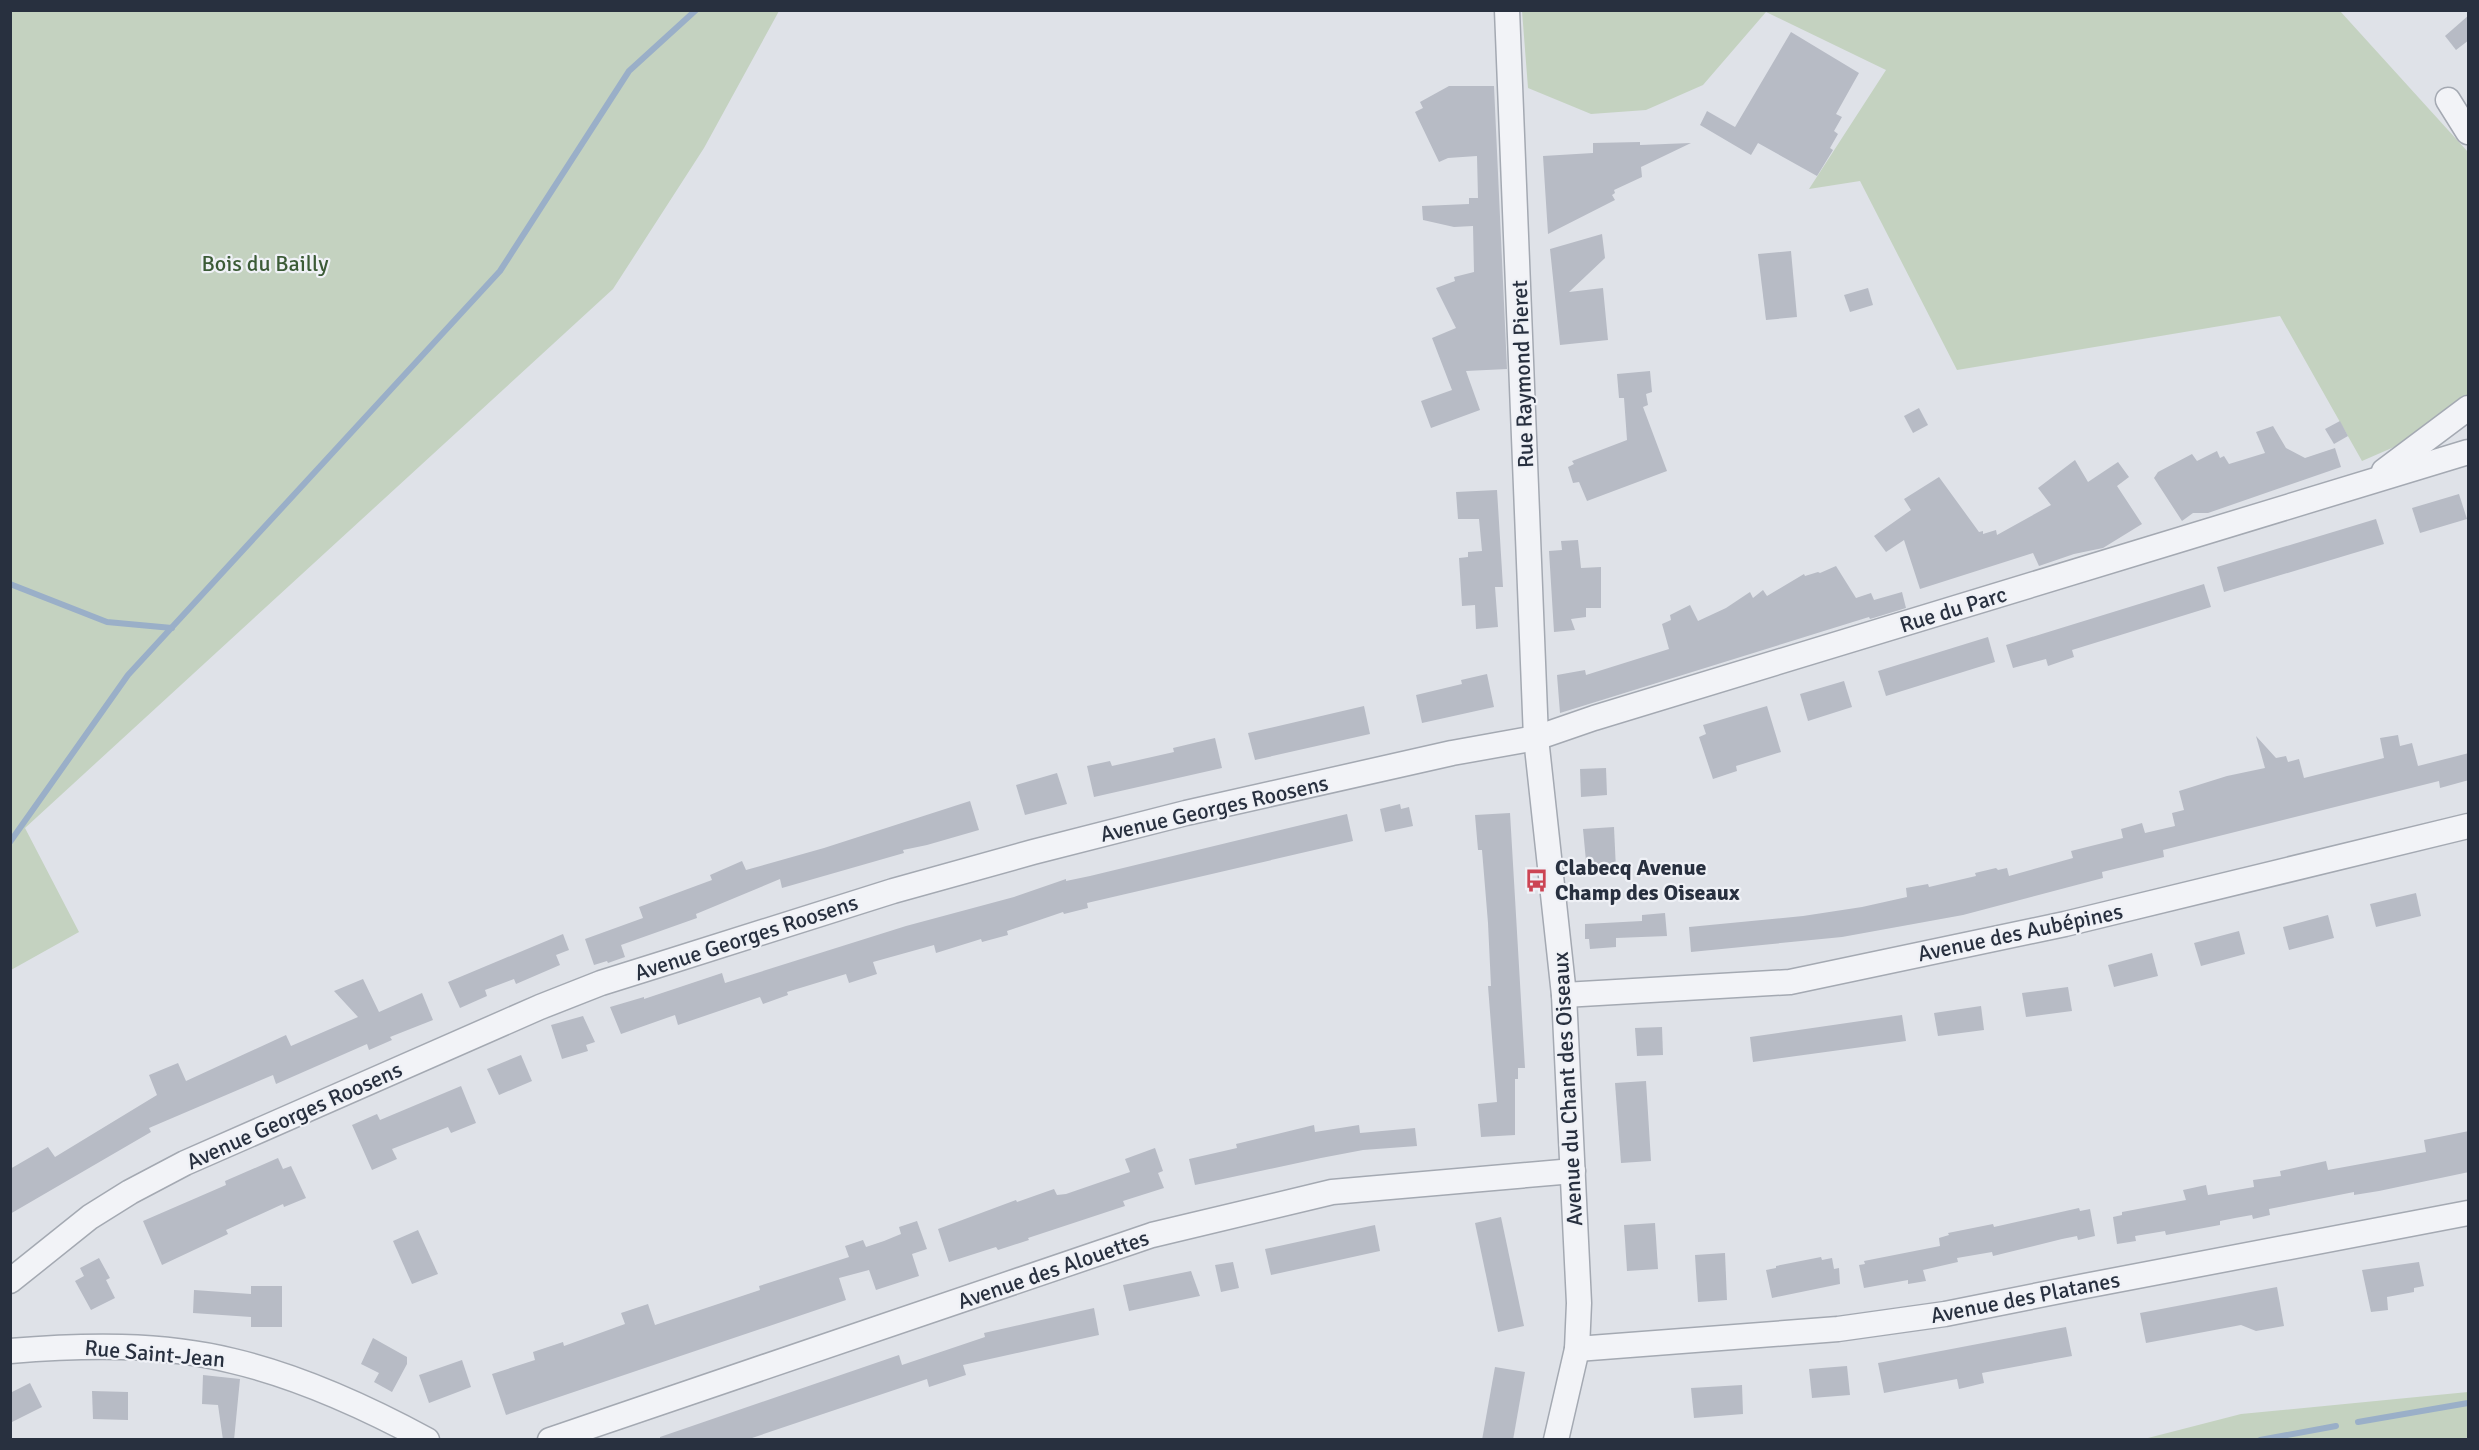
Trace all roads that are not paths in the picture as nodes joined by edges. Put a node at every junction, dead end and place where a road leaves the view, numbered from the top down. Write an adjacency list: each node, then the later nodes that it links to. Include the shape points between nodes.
1 (1506, 10): 7 (street, Rue Raymond Pieret)
2 (2448, 100): 3 (street)
3 (2469, 132)
4 (2469, 408): 6 (street, Rue du Parc)
5 (2469, 452): 6 (street, Rue du Parc)
6 (2370, 481): 7 (street, Rue du Parc)
7 (1536, 738): 9 (street, Avenue du Chant des Oiseaux); 12 (street, Avenue Georges Roosens, via 1428,758 1033,852 893,891 601,983 185,1163 90,1217)
8 (2469, 826): 9 (street, Avenue des Aubépines, via 2065,924 1790,982)
9 (1564, 995): 10 (street, Avenue du Chant des Oiseaux)
10 (1573, 1172): 13 (street, Avenue du Chant des Oiseaux, via 1579,1303); 16 (street, Avenue des Alouettes, via 1332,1192 1152,1235)
11 (2469, 1213): 13 (street, Avenue des Platanes, via 1945,1314 1838,1329)
12 (10, 1281)
13 (1577, 1349): 17 (street, Avenue du Chant des Oiseaux)
14 (10, 1351): 15 (street, Rue Saint-Jean, via 73,1346 180,1352 232,1360 289,1377 383,1416)
15 (427, 1440)
16 (550, 1440)
17 (1556, 1440)

